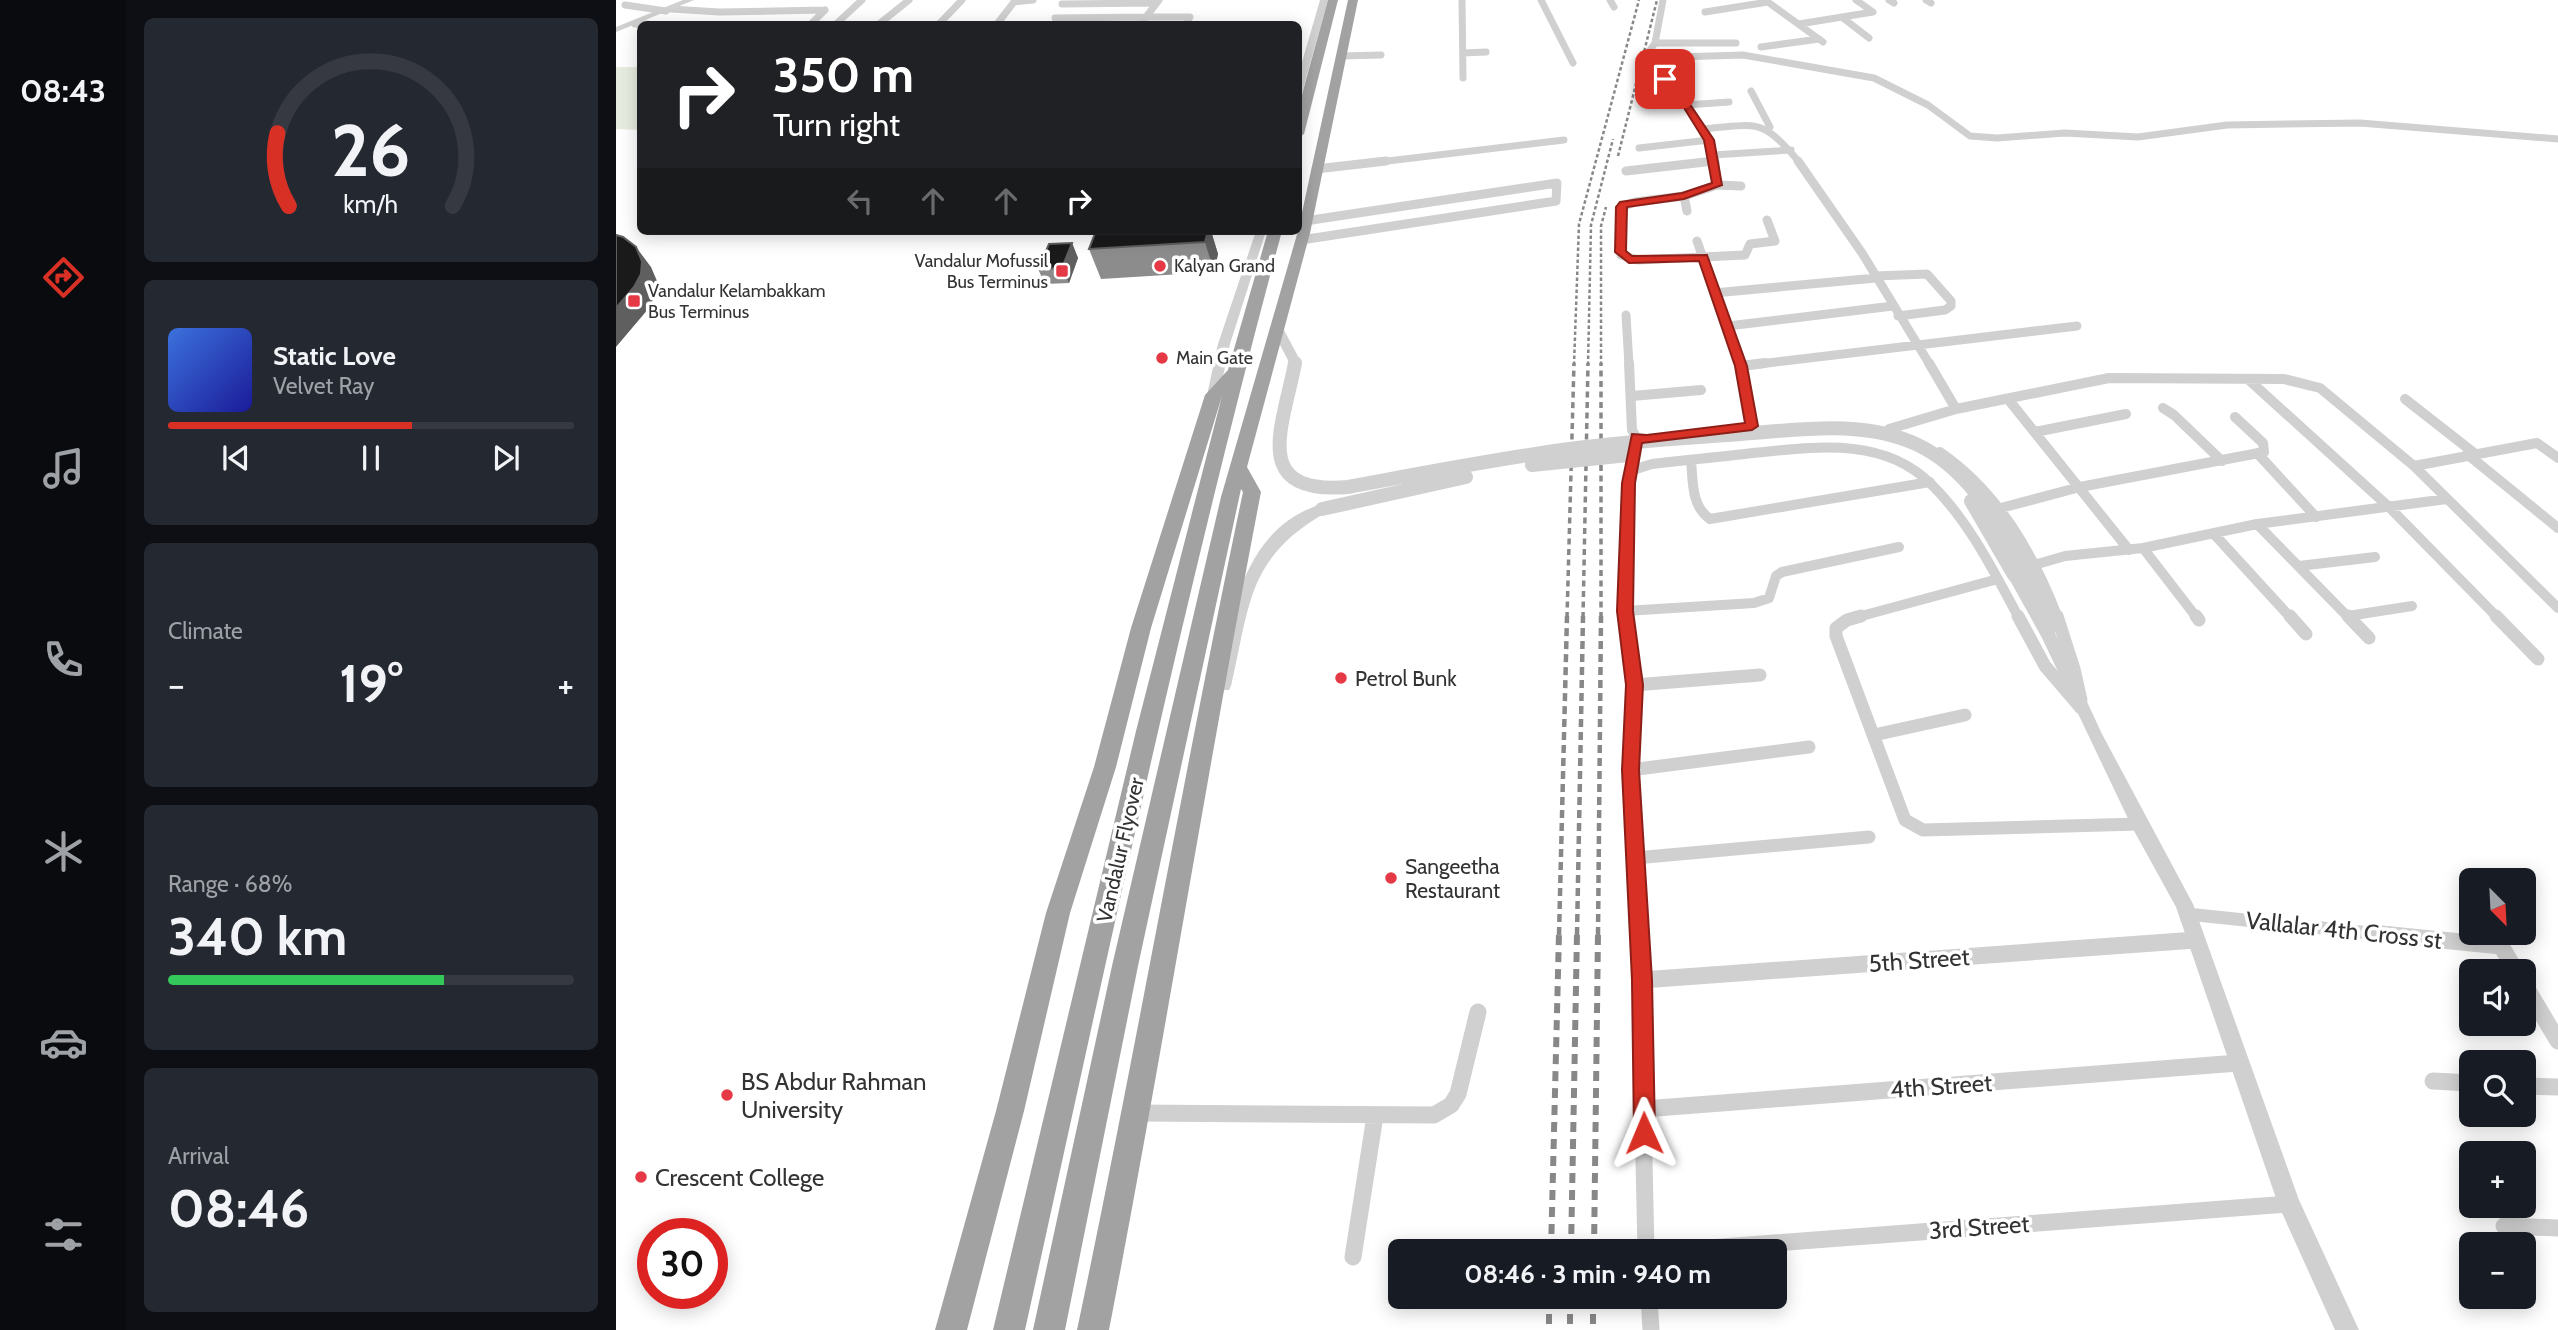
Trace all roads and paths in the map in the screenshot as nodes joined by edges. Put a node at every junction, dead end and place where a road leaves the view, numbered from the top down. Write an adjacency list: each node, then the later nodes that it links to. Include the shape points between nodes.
1 (690, 0): 17 (street)
2 (862, 0): 23 (street)
3 (909, 0): 24 (street)
4 (962, 0): 25 (street)
5 (1033, 0): 26 (street, via 1014,2)
6 (1324, 0): 46 (street)
7 (1333, 0): 50 (highway)
8 (1353, 0): 42 (highway, Vandalur Flyover)
9 (1462, 0): 40 (street)
10 (1541, 0): 44 (street)
11 (1663, 0): 34 (street)
12 (1856, 0): 20 (street, via 1873,12)
13 (1766, 1): 18 (street); 31 (street)
14 (1063, 2): 15 (street); 27 (street)
15 (1158, 2): 19 (street)
16 (625, 5): 17 (street)
17 (668, 10): 21 (street); 22 (street, via 827,11)
18 (1705, 12)
19 (1146, 17): 27 (street); 28 (street); 29 (street, via 1190,17)
20 (1843, 18): 31 (street); 33 (street)
21 (642, 21)
22 (815, 21)
23 (839, 21)
24 (884, 21)
25 (942, 21)
26 (999, 21)
27 (1054, 21)
28 (1142, 21)
29 (1188, 21)
30 (635, 24): 32 (street)
31 (1798, 24): 36 (street, via 1821,41)
32 (616, 30)
33 (1869, 38)
34 (1655, 43): 35 (street); 43 (street)
35 (1737, 43)
36 (1784, 44): 37 (street); 38 (street)
37 (1760, 47)
38 (1792, 51)
39 (1486, 52): 40 (street)
40 (1463, 53): 45 (street)
41 (1381, 55): 42 (street)
42 (1342, 56): 59 (highway, Vandalur Flyover)
43 (1645, 58): 49 (street, via 1642,70 1662,77); 53 (street, via 1743,55 1874,78 1928,104 1970,136 2065,133 2138,137 2227,125 2360,123)
44 (1573, 62)
45 (1463, 78)
46 (1302, 79)
47 (1751, 91): 51 (street)
48 (1729, 102): 49 (street)
49 (1686, 105): 52 (street)
50 (1302, 119)
51 (1770, 127): 52 (street); 57 (street)
52 (1702, 129): 55 (street)
53 (2558, 139)
54 (1564, 140): 59 (street)
55 (1709, 140): 56 (street); 58 (street)
56 (1639, 148)
57 (1791, 150): 58 (street); 72 (street)
58 (1714, 158): 60 (street); 61 (street)
59 (1317, 169): 65 (highway, Vandalur Flyover)
60 (1626, 171)
61 (1717, 185): 62 (street); 63 (street)
62 (1741, 186)
63 (1684, 196): 64 (street); 71 (street, via 1621,207 1620,252 1629,260)
64 (1686, 211)
65 (1305, 220): 69 (highway, Vandalur Flyover); 69 (street, via 1558,183 1556,201)
66 (1767, 220): 71 (street, via 1775,241 1750,244 1745,255)
67 (1260, 235): 85 (street, via 1224,344)
68 (1274, 235): 82 (highway, Vandalur Flyover)
69 (1301, 240): 79 (highway, Vandalur Flyover)
70 (1697, 241): 71 (street)
71 (1703, 258): 73 (street)
72 (1875, 277): 73 (street); 74 (street); 76 (street, via 1927,274 1951,302 1945,310)
73 (1714, 293): 77 (street)
74 (1893, 306): 76 (street); 77 (street)
75 (1626, 315): 86 (street)
76 (1898, 316): 80 (street)
77 (1728, 326): 81 (street)
78 (2077, 326): 80 (street)
79 (1278, 330): 103 (highway, Vandalur Flyover); 126 (street, bridge, via 1296,362 1278,454 1294,480 1318,490 1557,450 1806,429 1850,429 1893,436 1918,445 1967,480 2026,571 2053,624)
80 (1917, 345): 81 (street); 90 (street)
81 (1741, 366): 93 (street)
82 (1236, 372): 85 (highway); 164 (highway, Vandalur Flyover, via 1147,731)
83 (2249, 380): 87 (street, via 2109,378); 102 (street, via 2297,380 2320,388); 109 (street)
84 (1701, 390): 86 (street)
85 (1213, 395): 163 (highway, via 1058,913)
86 (1632, 396): 96 (street)
87 (2008, 398): 90 (street); 95 (street)
88 (2405, 400): 98 (street)
89 (2163, 408): 101 (street)
90 (1956, 409): 94 (street)
91 (2126, 414): 95 (street)
92 (2235, 417): 97 (street, via 2265,447)
93 (1752, 426): 94 (street, via 1839,424); 96 (street, via 1647,440)
94 (1889, 429): 108 (street, via 1946,455 1978,480)
95 (2035, 432): 106 (street)
96 (1636, 437): 104 (street)
97 (2258, 454): 101 (street); 110 (street)
98 (2470, 454): 99 (street, via 2537,443); 102 (street); 112 (street)
99 (2558, 458)
100 (1691, 460): 104 (street); 105 (street, via 1846,447 1899,461); 105 (street, via 1697,505 1710,519)
101 (2222, 461): 106 (street)
102 (2414, 466): 107 (street)
103 (1238, 467): 135 (highway, via 1252,492); 165 (highway, Vandalur Flyover, via 1125,966)
104 (1633, 470): 123 (street, via 1628,483)
105 (1930, 482): 120 (street, via 1956,512)
106 (2080, 487): 108 (street); 116 (street)
107 (2446, 499): 109 (street); 122 (street)
108 (2001, 508): 118 (street)
109 (2390, 509): 110 (street); 129 (street)
110 (2316, 517): 111 (street)
111 (2257, 524): 113 (street); 119 (street)
112 (2558, 528)
113 (2214, 534): 115 (street); 127 (street)
114 (1899, 547): 123 (street, via 1789,569 1776,576 1769,598 1754,603)
115 (2143, 548): 116 (street); 125 (street)
116 (2129, 550): 118 (street, via 2065,556)
117 (2375, 557): 119 (street)
118 (2034, 565): 132 (street, via 2075,663)
119 (2299, 566): 124 (street)
120 (1997, 579): 132 (street, via 2045,666); 134 (street, via 1840,623 1836,628)
121 (2412, 606): 124 (street)
122 (2558, 608)
123 (1625, 611): 131 (street)
124 (2348, 616): 128 (street)
125 (2199, 620)
126 (2047, 634): 132 (street); 135 (street, bridge, via 1969,496 1946,472 1900,445 1869,438 1817,436 1521,466 1322,509 1280,533 1249,581 1220,697)
127 (2306, 634)
128 (2369, 638)
129 (2538, 659)
130 (1760, 675): 131 (street)
131 (1634, 685): 137 (street)
132 (2083, 710): 138 (street)
133 (1965, 715): 134 (street)
134 (1874, 735): 138 (street, via 1905,820 1923,830)
135 (1201, 747): 154 (highway)
136 (1809, 747): 137 (street)
137 (1630, 770): 140 (street)
138 (2139, 824): 141 (street)
139 (1869, 837): 140 (street)
140 (1635, 859): 144 (street)
141 (2188, 914): 142 (street); 143 (street, Vallalar 4th Cross st, via 2501,946)
142 (2196, 940): 144 (street, 5th Street); 148 (street)
143 (2509, 959)
144 (1642, 980): 153 (street)
145 (2536, 1004): 147 (street)
146 (1478, 1012): 155 (street, via 1458,1094 1451,1105 1434,1115)
147 (2558, 1041)
148 (2238, 1063): 153 (street, 4th Street); 156 (street)
149 (2432, 1081): 150 (street)
150 (2459, 1082)
151 (2536, 1086): 152 (street)
152 (2558, 1087)
153 (1644, 1109): 159 (street)
154 (1137, 1113): 155 (street); 166 (highway)
155 (1375, 1115): 161 (street)
156 (2289, 1204): 160 (street, 3rd Street); 168 (street)
157 (2504, 1226): 158 (street)
158 (2558, 1228)
159 (1646, 1239)
160 (1787, 1242)
161 (1353, 1257)
162 (1650, 1309): 167 (street)
163 (951, 1330)
164 (1009, 1330)
165 (1049, 1330)
166 (1093, 1330)
167 (1651, 1330)
168 (2347, 1330)

